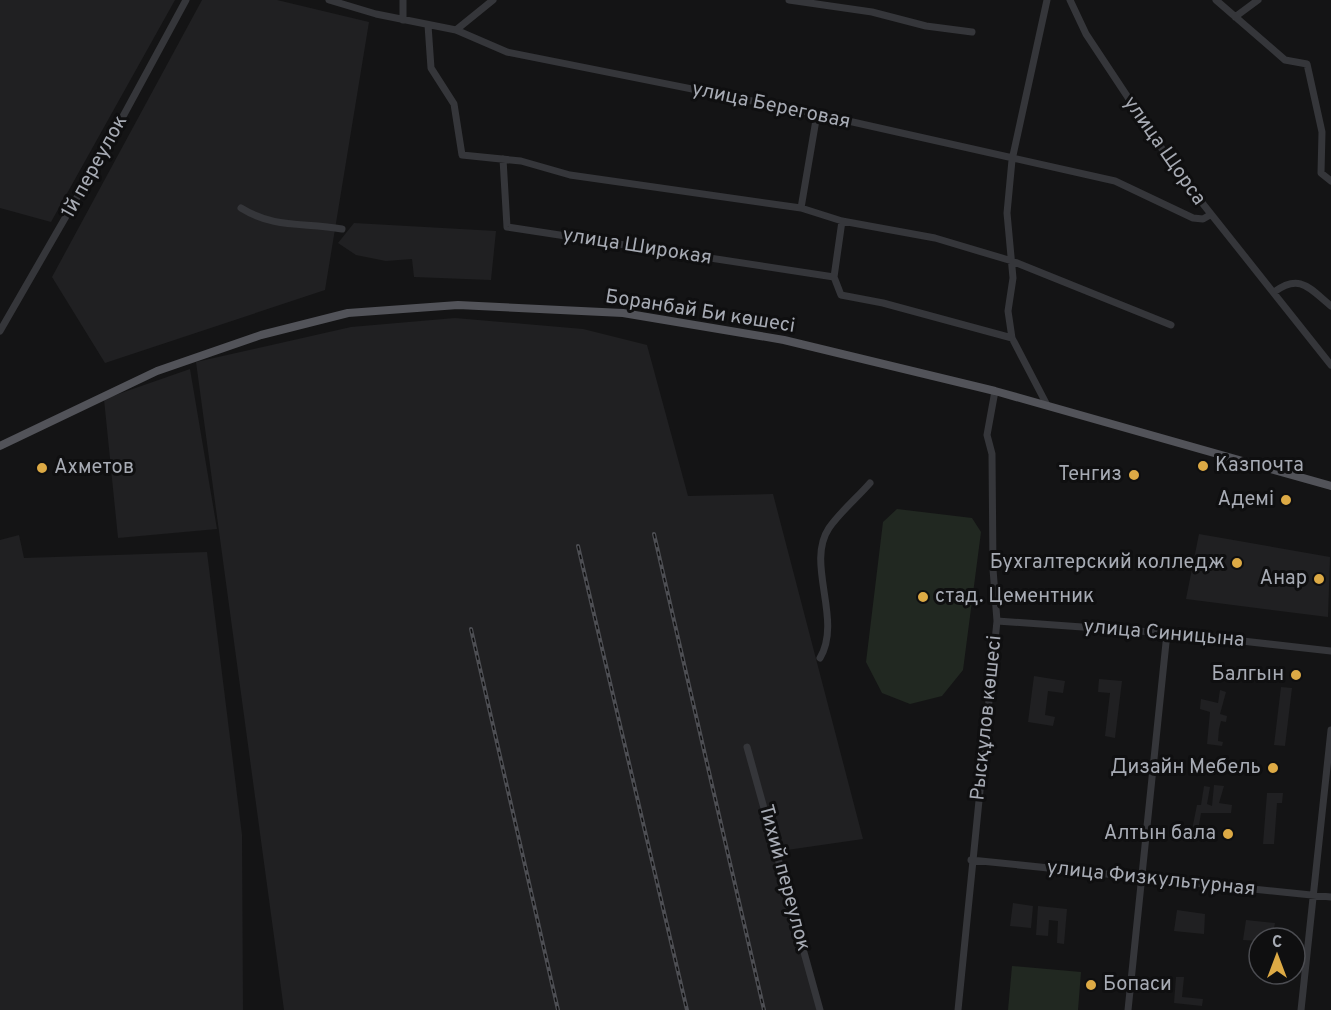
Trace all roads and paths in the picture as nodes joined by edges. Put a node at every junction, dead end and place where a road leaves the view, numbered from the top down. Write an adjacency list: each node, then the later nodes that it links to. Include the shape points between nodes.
1 (186, 0): 29 (street, 1й переулок)
2 (330, 0): 11 (street, улица Береговая)
3 (403, 0): 11 (street)
4 (493, 0): 13 (street)
5 (789, 0): 14 (street)
6 (1047, 0): 17 (street)
7 (1070, 0): 21 (street, улица Щорса, via 1125,97)
8 (1216, 0): 10 (street)
9 (1258, 0): 10 (street)
10 (1235, 17): 18 (street, via 1286,60 1307,64 1322,132 1321,173)
11 (402, 20): 12 (street, улица Береговая)
12 (428, 25): 13 (street, улица Береговая); 16 (street, via 431,68 454,104 462,155)
13 (456, 30): 15 (street, улица Береговая, via 507,52)
14 (972, 32)
15 (817, 114): 17 (street, улица Береговая); 20 (street)
16 (502, 159): 20 (street, via 521,160 570,175); 25 (street, улица Широкая, via 507,227)
17 (1012, 160): 21 (street, улица Береговая, via 1114,182 1193,218); 24 (street, via 1008,213)
18 (1331, 181)
19 (241, 208): 23 (street, via 260,219 286,225)
20 (801, 208): 22 (street)
21 (1210, 215): 26 (street, улица Щорса)
22 (842, 220): 24 (street, via 935,238); 25 (street)
23 (342, 229)
24 (1012, 261): 28 (street); 30 (street, via 1008,311)
25 (834, 277): 30 (street, via 841,295)
26 (1274, 292): 27 (street, via 1288,283 1301,283); 31 (street, улица Щорса)
27 (1331, 306)
28 (1171, 325)
29 (0, 331)
30 (1012, 338): 33 (street)
31 (1331, 365)
32 (995, 391): 33 (main road, Боранбай Би көшесі); 34 (main road, Боранбай Би көшесі, via 784,340 623,313 458,305 348,313 261,336 157,371); 37 (street, Рысқұлов көшесі, via 987,435 993,454)
33 (1047, 405): 36 (main road, Боранбай Би көшесі)
34 (0, 446)
35 (870, 483): 40 (street, via 828,528 821,551 829,644)
36 (1331, 486)
37 (997, 621): 38 (street, улица Синицына); 43 (street, Рысқұлов көшесі)
38 (1167, 633): 39 (street, улица Синицына); 44 (street)
39 (1331, 651)
40 (820, 658)
41 (1331, 730): 45 (street)
42 (747, 747): 47 (street, Тихий переулок)
43 (971, 860): 44 (street, улица Физкультурная); 48 (street, Рысқұлов көшесі)
44 (1142, 878): 45 (street, улица Физкультурная); 49 (street)
45 (1312, 894): 46 (street, улица Физкультурная); 50 (street)
46 (1331, 897)
47 (820, 1010)
48 (958, 1010)
49 (1128, 1010)
50 (1301, 1010)

